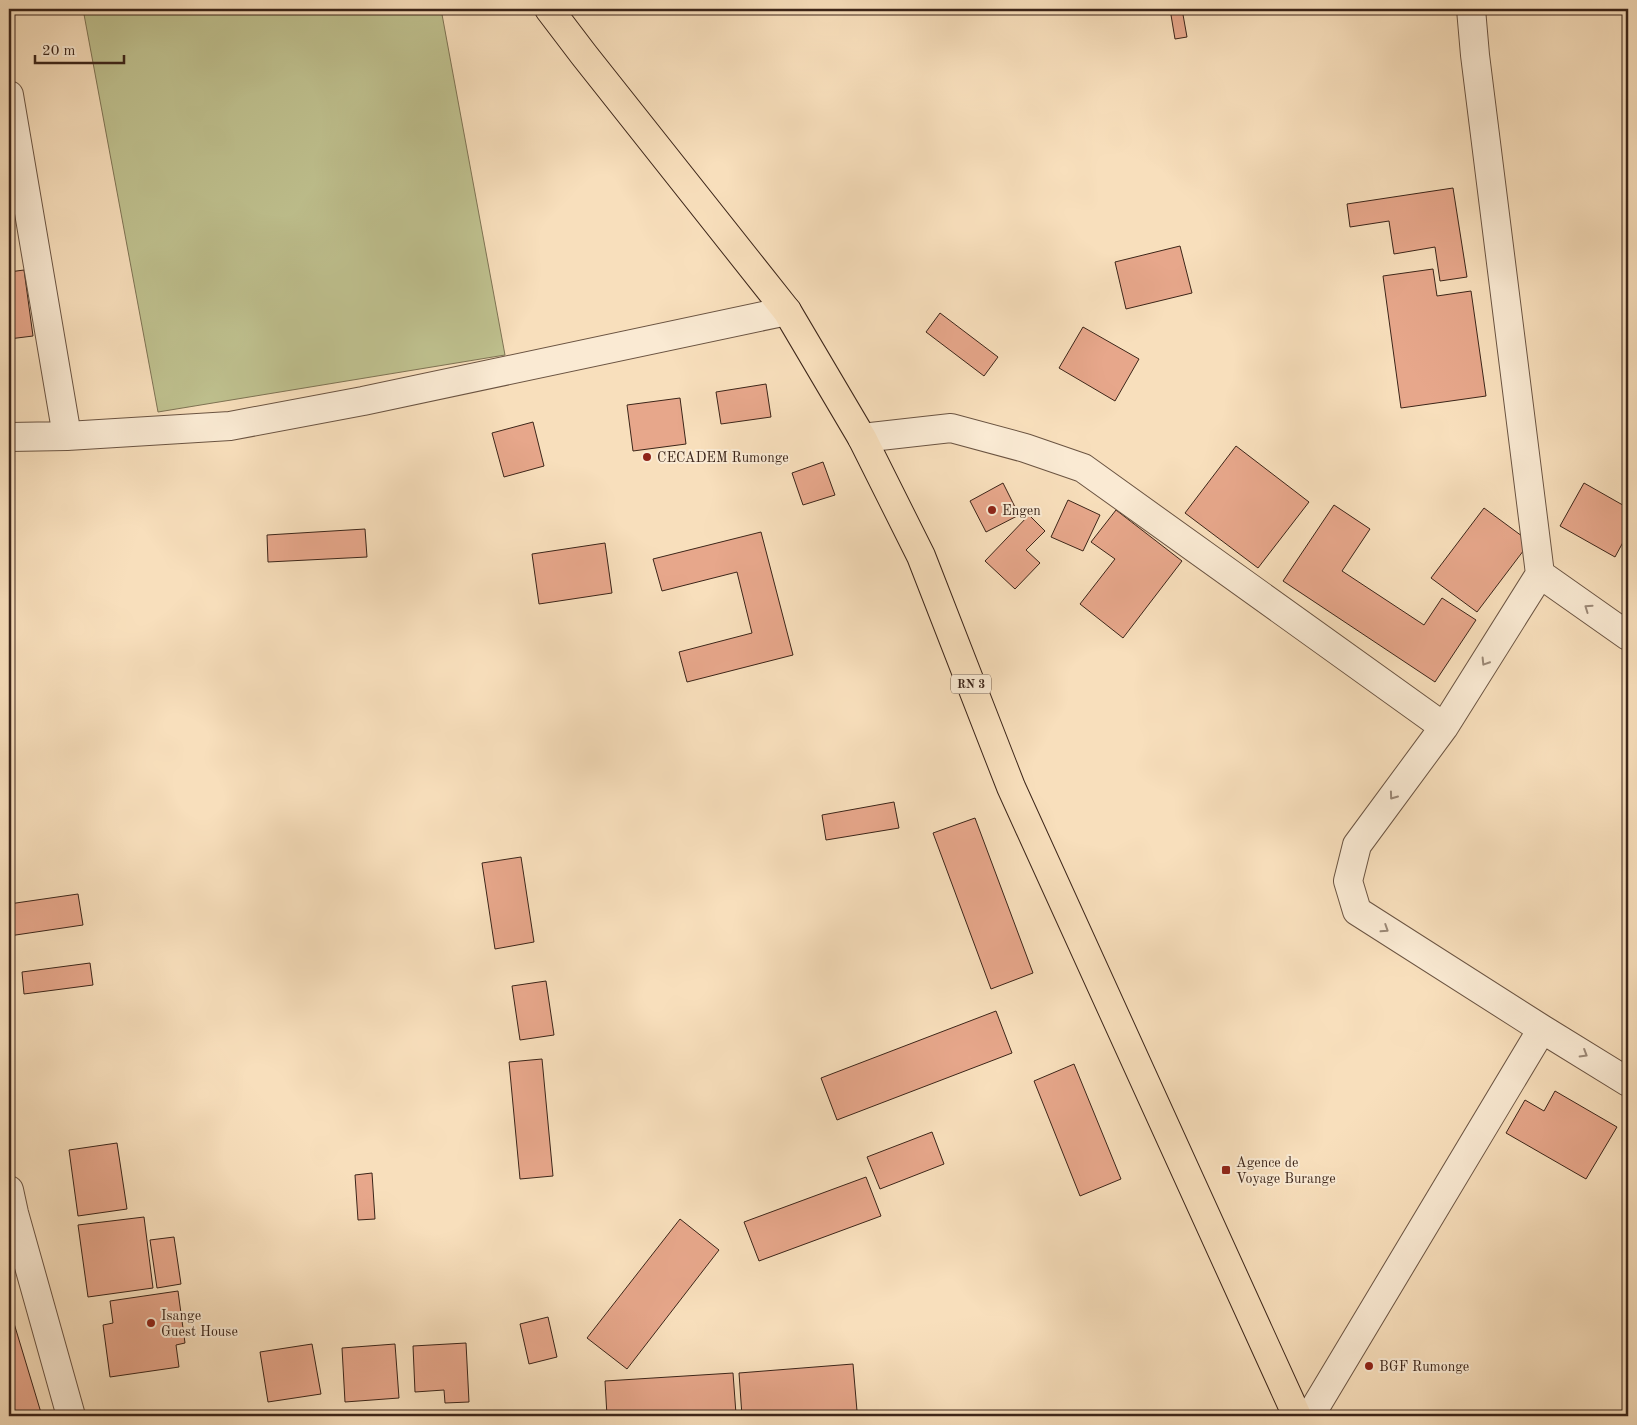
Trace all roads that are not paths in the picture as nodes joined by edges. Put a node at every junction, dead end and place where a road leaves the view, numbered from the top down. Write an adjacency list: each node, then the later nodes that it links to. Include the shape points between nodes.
1 (549, 9): 4 (highway, RN 3)
2 (1471, 9): 8 (street)
3 (9, 95): 5 (street)
4 (786, 311): 5 (street, via 230,426); 7 (highway, RN 3)
5 (67, 436): 6 (street)
6 (9, 437)
7 (862, 438): 10 (street, via 951,428 1084,468); 15 (highway, RN 3, via 921,556 1011,786)
8 (1540, 574): 9 (street, one-way to 8); 10 (street, one-way to 10)
9 (1628, 636)
10 (1444, 727): 11 (street, one-way to 11, via 1357,845 1348,881 1356,911)
11 (1542, 1029): 12 (street, one-way to 12); 16 (street)
12 (1628, 1082)
13 (9, 1190): 14 (street)
14 (71, 1416)
15 (1297, 1416)
16 (1310, 1416)

